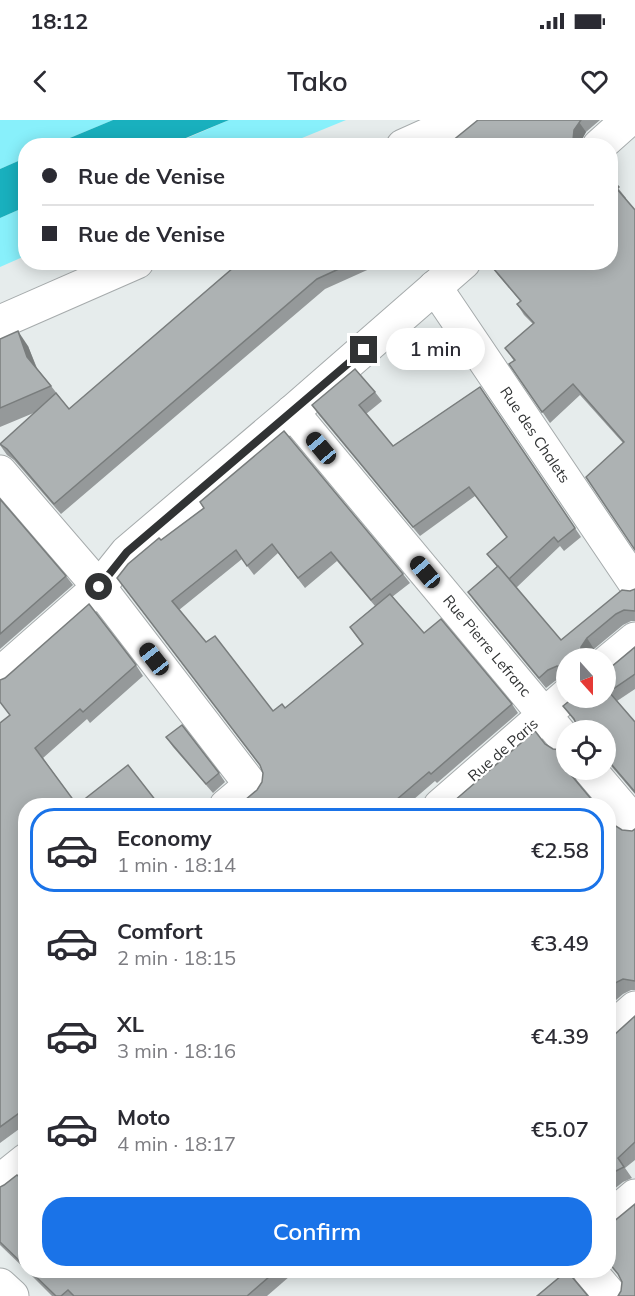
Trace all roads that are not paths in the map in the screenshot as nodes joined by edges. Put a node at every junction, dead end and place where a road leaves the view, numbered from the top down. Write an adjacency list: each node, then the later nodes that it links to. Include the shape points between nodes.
1 (461, 120): 3 (street)
2 (628, 120): 4 (street)
3 (421, 138)
4 (608, 138)
5 (118, 270): 8 (street)
6 (455, 270): 7 (street)
7 (435, 287): 9 (street); 11 (street, Rue des Chalets)
8 (0, 322)
9 (292, 412): 12 (street, via 127,552); 16 (street, Rue Pierre Lefranc)
10 (0, 472): 12 (street)
11 (635, 584)
12 (99, 587): 15 (street); 19 (street, via 251,785)
13 (635, 639): 14 (street)
14 (616, 655)
15 (0, 674)
16 (555, 705): 17 (street, Rue Pierre Lefranc); 20 (street, Rue de Paris)
17 (560, 720)
18 (598, 780): 21 (street)
19 (236, 798)
20 (449, 798)
21 (614, 798)
22 (616, 801): 23 (street)
23 (635, 823)
24 (635, 1008): 25 (street)
25 (616, 1025)
26 (18, 1166): 27 (street)
27 (0, 1181)
28 (635, 1196): 29 (street)
29 (616, 1212)
30 (596, 1278): 33 (street)
31 (0, 1285): 32 (street)
32 (12, 1296)
33 (611, 1296)

